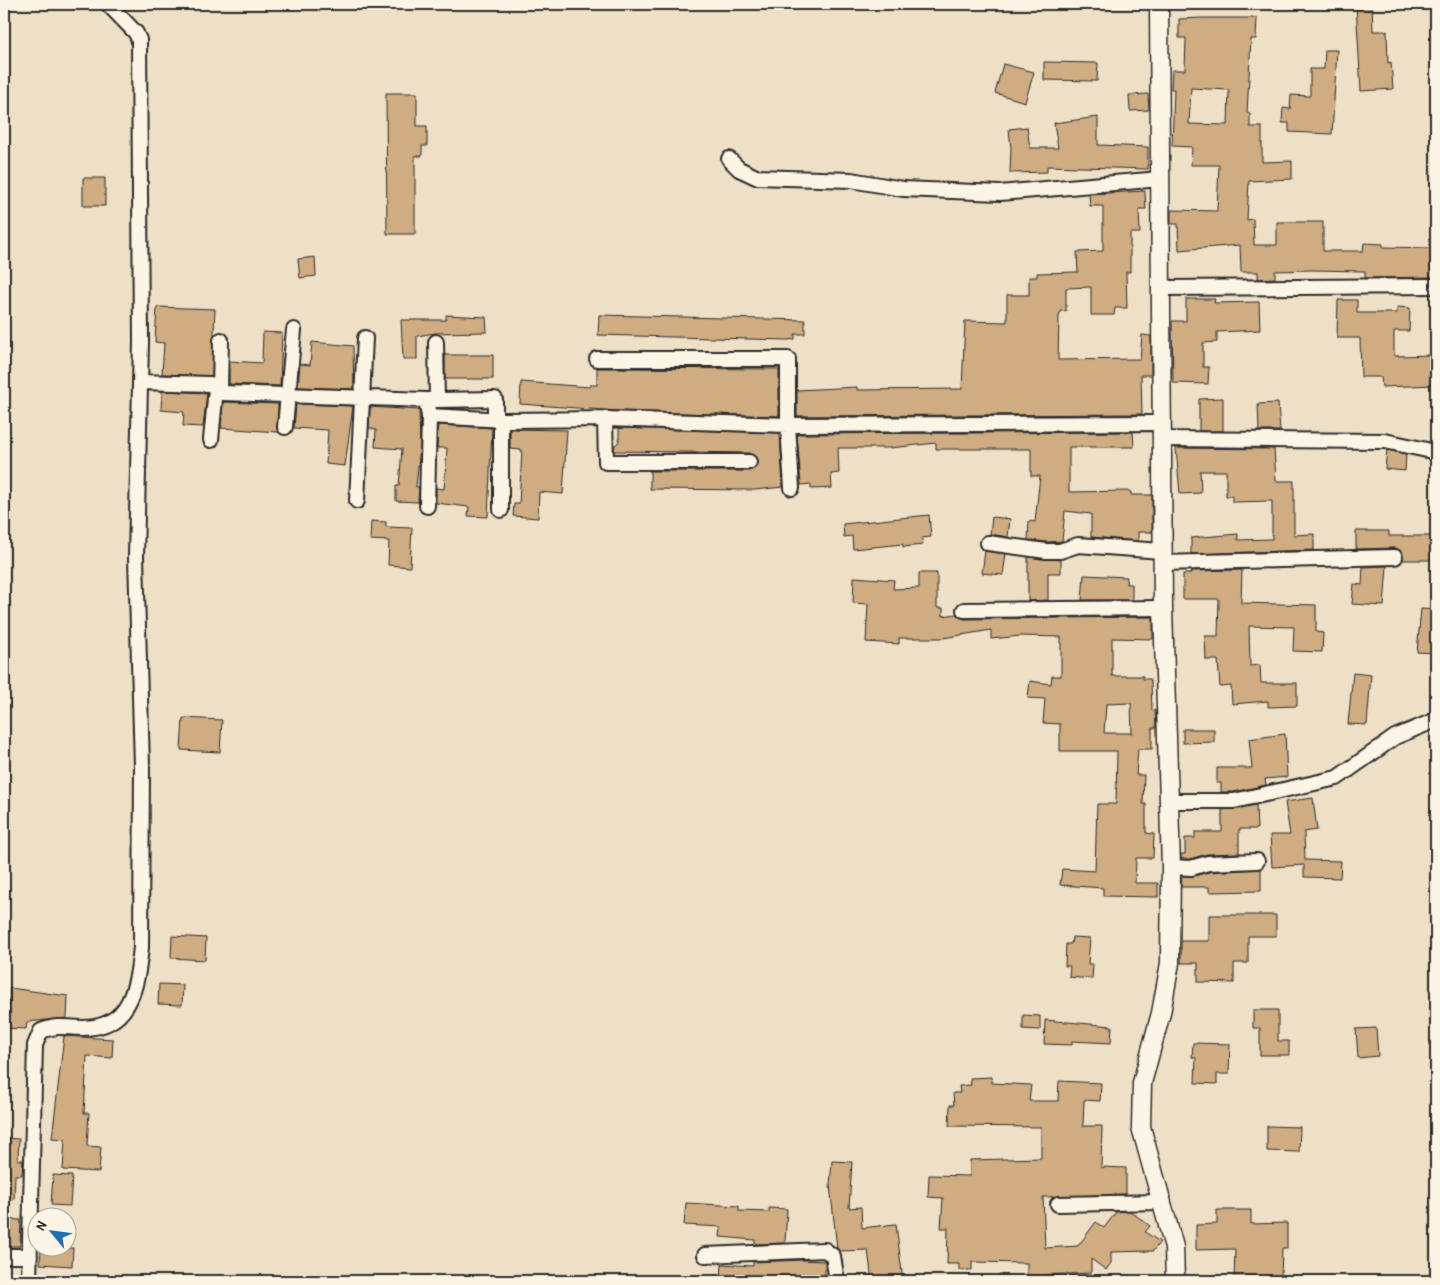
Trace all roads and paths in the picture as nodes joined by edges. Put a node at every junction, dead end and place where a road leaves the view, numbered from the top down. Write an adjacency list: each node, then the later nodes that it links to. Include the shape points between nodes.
1 (108, 4): 12 (street, via 139,40)
2 (1159, 4): 4 (street)
3 (729, 158): 4 (street, via 739,169 756,177 851,180 903,189 1000,193)
4 (1160, 179): 6 (street)
5 (1436, 286): 6 (street)
6 (1161, 288): 22 (street)
7 (294, 330): 14 (street)
8 (365, 338): 15 (street)
9 (221, 340): 13 (street)
10 (436, 342): 16 (street)
11 (597, 360): 20 (street, via 788,359)
12 (140, 382): 13 (street, via 210,384); 41 (street, via 136,557 142,766 138,975 131,997 119,1017 105,1025 84,1028 56,1025 41,1031 35,1045)
13 (218, 390): 14 (street); 23 (street)
14 (288, 395): 15 (street); 21 (street)
15 (362, 398): 16 (street); 27 (street)
16 (431, 400): 17 (street); 19 (street, via 495,398)
17 (429, 416): 19 (street); 28 (street)
18 (606, 419): 19 (street); 20 (street); 25 (street, via 606,462)
19 (498, 420): 29 (street)
20 (788, 425): 22 (street); 26 (street)
21 (285, 427)
22 (1162, 431): 24 (street, via 1385,441); 31 (street)
23 (211, 440)
24 (1436, 452)
25 (749, 462)
26 (792, 488)
27 (357, 502)
28 (428, 506)
29 (501, 510)
30 (988, 543): 31 (street, via 1046,551 1060,551 1078,545)
31 (1162, 557): 32 (street); 33 (street)
32 (1395, 557)
33 (1163, 608): 34 (street); 36 (street)
34 (964, 610)
35 (1436, 720): 36 (street, via 1395,737 1337,778 1234,801)
36 (1170, 801): 38 (street)
37 (1257, 861): 38 (street)
38 (1171, 867): 39 (street, via 1170,963 1162,1013 1142,1083 1141,1100 1141,1127)
39 (1162, 1202): 40 (street); 48 (street, via 1174,1247)
40 (1058, 1204)
41 (31, 1208)
42 (4, 1256): 43 (street)
43 (28, 1256)
44 (705, 1256): 47 (street, via 825,1250 833,1256)
45 (30, 1258): 46 (street)
46 (29, 1281)
47 (837, 1281)
48 (1175, 1281)

